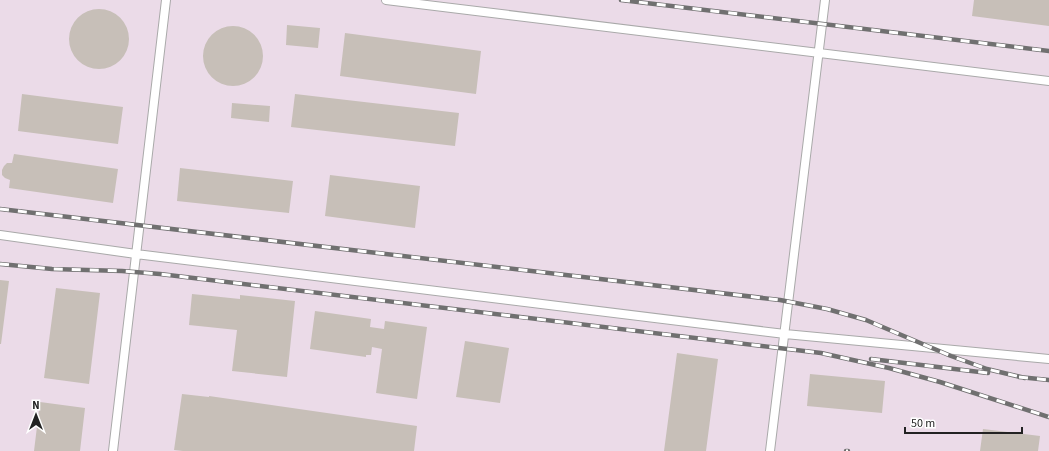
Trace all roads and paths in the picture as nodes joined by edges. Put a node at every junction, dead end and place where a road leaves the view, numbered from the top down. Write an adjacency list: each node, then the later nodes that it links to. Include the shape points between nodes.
1 (166, 0): 7 (lane)
2 (386, 0): 4 (lane)
3 (825, 0): 4 (lane)
4 (820, 53): 5 (lane); 8 (lane)
5 (1049, 82)
6 (0, 235): 7 (lane)
7 (136, 254): 8 (lane); 10 (lane)
8 (785, 334): 9 (lane); 11 (lane)
9 (1049, 359)
10 (113, 451)
11 (770, 451)

